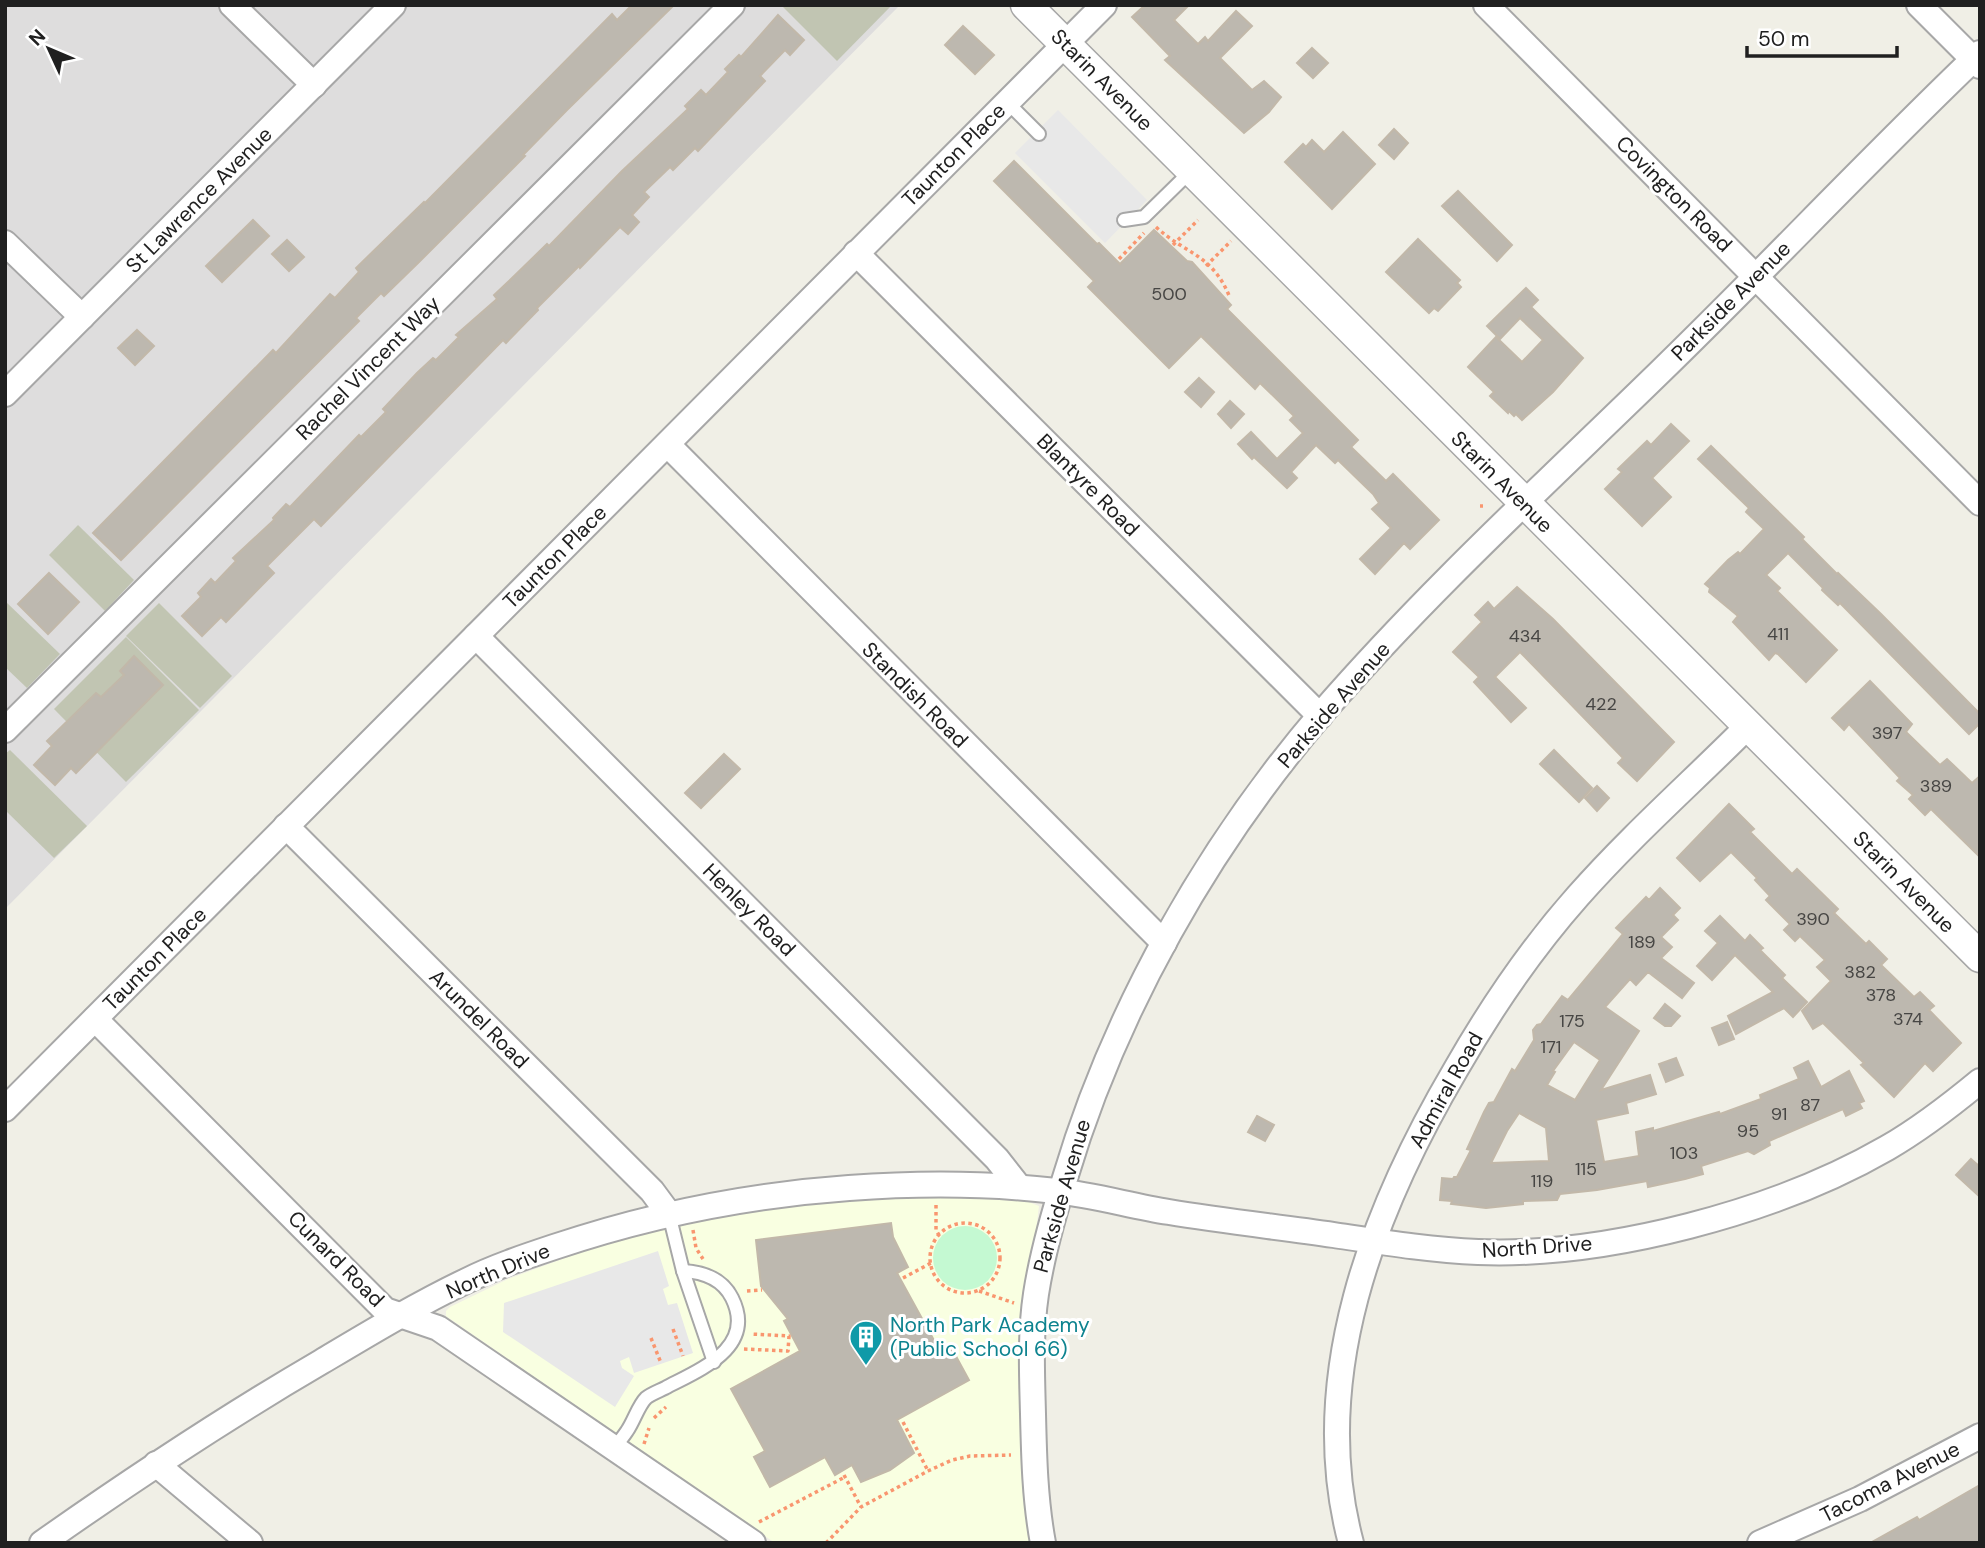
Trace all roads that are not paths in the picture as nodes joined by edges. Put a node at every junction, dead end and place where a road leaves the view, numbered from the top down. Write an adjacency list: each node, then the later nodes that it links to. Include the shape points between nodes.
1 (232, 5): 10 (street)
2 (393, 5): 10 (street, St Lawrence Avenue)
3 (732, 5): 26 (street, Rachel Vincent Way)
4 (1104, 5): 8 (street, Taunton Place)
5 (1486, 5): 17 (street, Covington Road)
6 (1919, 5): 9 (street)
7 (1035, 8): 8 (street, Starin Avenue)
8 (1065, 44): 11 (street, Taunton Place); 13 (street, Starin Avenue)
9 (1978, 59): 17 (street, Parkside Avenue)
10 (314, 85): 18 (street, St Lawrence Avenue)
11 (1007, 102): 12 (lane); 16 (street, Taunton Place)
12 (1039, 134)
13 (1192, 170): 14 (lane, via 1143,217); 22 (street, Starin Avenue)
14 (1124, 220)
15 (5, 243): 18 (street)
16 (856, 254): 20 (street, Taunton Place); 24 (street, Blantyre Road)
17 (1756, 277): 21 (street, Covington Road); 22 (street, Parkside Avenue)
18 (82, 317): 19 (street, St Lawrence Avenue)
19 (5, 394)
20 (668, 445): 23 (street, Taunton Place); 28 (street, Standish Road)
21 (1980, 503)
22 (1524, 504): 24 (street, Parkside Avenue, via 1368,661); 25 (street, Starin Avenue)
23 (476, 636): 27 (street, Taunton Place); 33 (street, Henley Road, via 997,1158)
24 (1320, 716): 28 (street, Parkside Avenue, via 1239,822)
25 (1747, 727): 29 (street, Starin Avenue); 36 (street, Admiral Road, via 1579,895 1512,980 1439,1097)
26 (5, 730)
27 (286, 826): 30 (street, Taunton Place); 35 (street, Arundel Road, via 652,1191)
28 (1164, 943): 34 (street, Parkside Avenue, via 1090,1099)
29 (1980, 957)
30 (94, 1019): 32 (street, Taunton Place); 38 (street, Cunard Road, via 385,1310)
31 (1980, 1081): 36 (street, North Drive, via 1888,1147 1798,1190 1719,1217 1602,1243 1541,1251 1479,1252)
32 (5, 1109)
33 (1019, 1187): 34 (street, North Drive); 35 (street, North Drive, via 847,1188)
34 (1061, 1191): 36 (street, North Drive, via 1167,1212); 46 (street, Parkside Avenue, via 1041,1268 1031,1348)
35 (669, 1214): 37 (lane); 38 (street, North Drive, via 532,1254 468,1280)
36 (1372, 1241): 47 (street, Admiral Road, via 1347,1333 1340,1383 1340,1480)
37 (683, 1271): 39 (lane); 39 (lane, via 709,1276 734,1302 735,1333 729,1348)
38 (400, 1316): 41 (street, Cunard Road, via 438,1328); 42 (street, North Drive)
39 (714, 1362): 41 (lane, via 646,1399)
40 (1980, 1436): 48 (street, Tacoma Avenue, via 1860,1499)
41 (614, 1448): 43 (street, Cunard Road)
42 (156, 1464): 44 (street, North Drive); 45 (street)
43 (753, 1534)
44 (42, 1543)
45 (250, 1543)
46 (1043, 1543)
47 (1351, 1543)
48 (1760, 1543)

